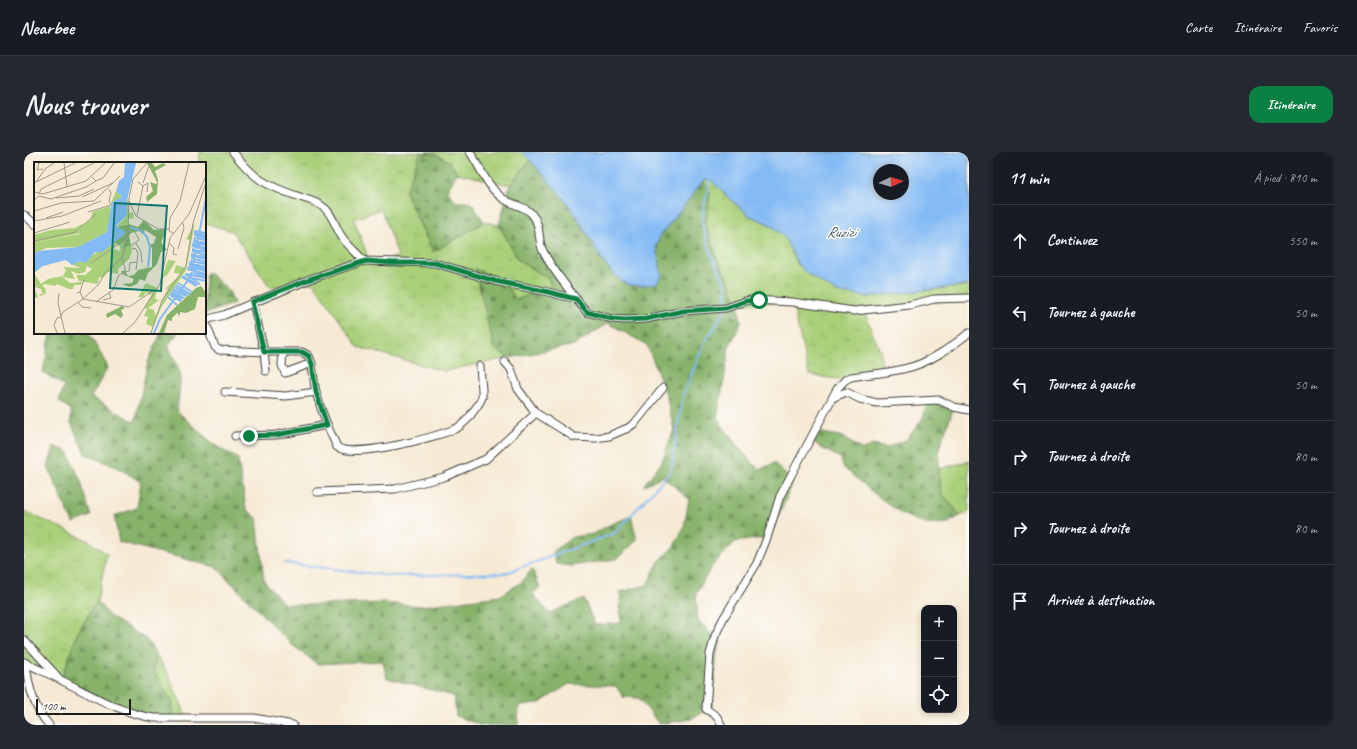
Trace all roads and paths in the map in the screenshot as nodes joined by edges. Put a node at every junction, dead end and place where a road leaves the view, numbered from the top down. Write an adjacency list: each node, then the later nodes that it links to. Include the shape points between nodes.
1 (233, 152): 5 (street, via 246,168 264,183 323,206 342,237)
2 (470, 152): 7 (street, via 496,193 507,202 521,206 532,214 539,227 542,249)
3 (24, 215): 4 (street)
4 (34, 223)
5 (364, 261): 7 (street, via 435,263 500,283); 8 (street)
6 (969, 298): 7 (street, via 934,299 910,306 854,311 792,302 752,300 726,308 683,311 646,319 625,320 587,312)
7 (576, 299)
8 (252, 302): 9 (street, via 224,315); 12 (street)
9 (206, 320)
10 (206, 323): 12 (street, via 216,349)
11 (969, 333): 21 (street, via 937,355 915,366 851,377 845,380)
12 (264, 352): 13 (street); 17 (street)
13 (283, 352): 15 (street, via 305,353); 15 (street, via 282,365 285,373)
14 (505, 362): 23 (street, via 511,369 518,389)
15 (312, 364): 20 (street)
16 (480, 366): 24 (street, via 482,397 473,413 459,427 402,445 340,450)
17 (266, 371)
18 (663, 388): 23 (street, via 635,423 609,436 574,437)
19 (225, 392): 20 (street, via 286,396)
20 (316, 392): 24 (street)
21 (832, 398): 22 (street, via 846,392 877,403 939,400); 32 (street, via 780,496 757,563 715,636 710,654 706,709 715,714)
22 (969, 410)
23 (536, 413): 26 (street, via 486,459 444,477 395,490)
24 (327, 425): 25 (street, via 276,435)
25 (235, 436)
26 (317, 492)
27 (24, 640): 29 (street)
28 (25, 663): 29 (street); 30 (street, via 28,685)
29 (61, 680): 31 (street, via 106,704 142,716 254,718)
30 (49, 725)
31 (293, 725)
32 (721, 725)

